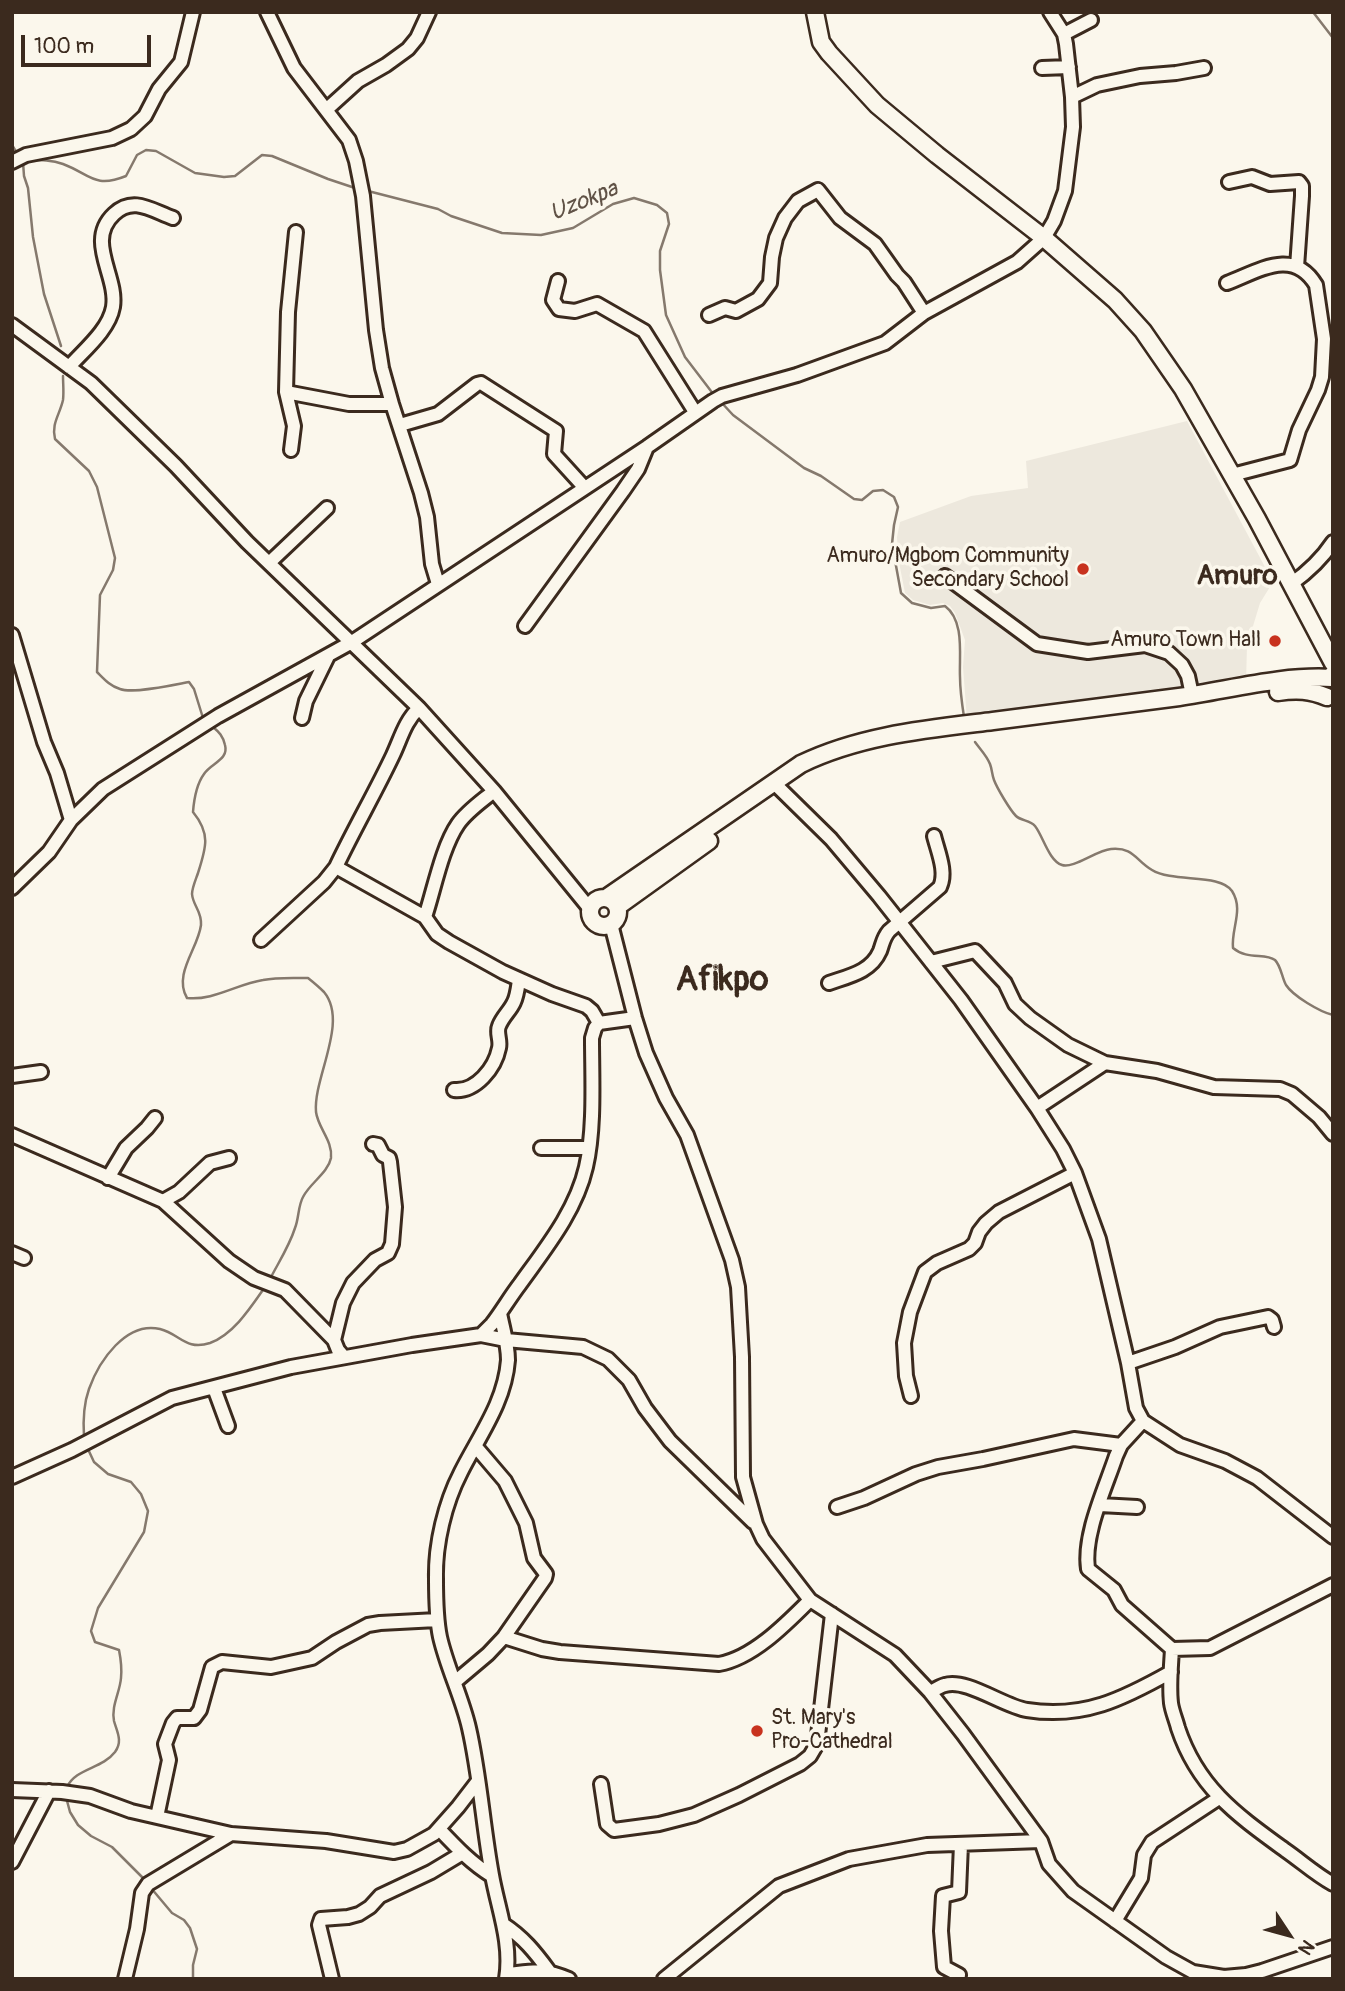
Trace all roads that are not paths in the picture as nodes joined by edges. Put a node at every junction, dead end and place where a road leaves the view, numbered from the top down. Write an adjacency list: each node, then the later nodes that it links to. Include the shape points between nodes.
1 (192, 12): 13 (street, via 181,62 131,129 112,138 26,155)
2 (267, 12): 12 (street, via 294,68)
3 (429, 12): 12 (street, via 408,49 358,81)
4 (815, 12): 17 (main road, via 821,42 877,105)
5 (1050, 12): 7 (street)
6 (1091, 20): 7 (street)
7 (1064, 34): 8 (street)
8 (1069, 67): 9 (street); 11 (street)
9 (1042, 68)
10 (1204, 68): 11 (street, via 1097,85)
11 (1072, 97): 17 (street, via 1065,191)
12 (326, 110): 26 (street, via 349,140 356,161 376,330)
13 (12, 162)
14 (1229, 182): 18 (street, via 1252,177 1270,184 1298,182 1302,186)
15 (173, 218): 24 (street, via 131,204 109,219 102,233 102,252 113,308 106,326)
16 (296, 232): 25 (street)
17 (1044, 238): 21 (street, via 1017,262); 31 (main road, via 1143,331 1183,389)
18 (1297, 267): 20 (street, via 1279,263); 31 (street, via 1316,285 1324,339 1318,390 1298,430 1290,460)
19 (558, 281): 27 (street, via 553,300 559,309 575,311 597,304 644,331)
20 (1227, 283)
21 (924, 313): 22 (street, via 875,244 840,218 818,190 798,201 785,218 776,238 770,283 758,299 736,311 725,308); 27 (street, via 884,343 717,398)
22 (709, 315)
23 (12, 325): 24 (street)
24 (69, 367): 35 (street, via 128,418)
25 (286, 392): 26 (street, via 349,404); 30 (street, via 294,426)
26 (392, 404): 28 (street)
27 (695, 412): 29 (street)
28 (400, 425): 32 (street, via 438,414 481,383 556,431 554,454); 37 (street, via 427,517)
29 (647, 447): 32 (street); 39 (street, via 638,470)
30 (291, 450)
31 (1232, 475): 38 (main road)
32 (584, 487): 37 (street)
33 (327, 508): 35 (street)
34 (1333, 542): 38 (street, via 1310,571)
35 (269, 563): 41 (street)
36 (946, 576): 47 (street, via 1037,644 1088,652 1145,645 1169,653 1182,664)
37 (438, 584): 41 (street)
38 (1291, 584): 42 (main road)
39 (525, 625)
40 (12, 635): 53 (street)
41 (352, 642): 43 (street); 49 (street)
42 (1322, 643): 44 (main road); 45 (main road, via 1317,666)
43 (328, 656): 50 (street); 53 (street, via 218,716 103,789)
44 (1333, 663)
45 (1308, 677): 46 (main road); 47 (main road)
46 (1333, 677): 48 (main road, via 1325,688)
47 (1192, 695): 51 (main road, via 935,728 852,744 801,764)
48 (1330, 700): 51 (main road, via 1310,691 1282,691 887,744 824,761)
49 (419, 708): 52 (street); 55 (street, via 410,716)
50 (302, 718)
51 (777, 786): 57 (main road); 60 (street, via 831,839)
52 (494, 791): 58 (street); 59 (street, via 467,814 449,840)
53 (71, 820): 56 (street, via 50,852)
54 (934, 836): 60 (street, via 943,880)
55 (336, 867): 59 (street); 62 (street)
56 (12, 888)
57 (612, 903): 58 (main road, via 597,900); 61 (main road, via 617,916)
58 (590, 909): 61 (main road, via 596,923)
59 (425, 917): 64 (street, via 437,934)
60 (900, 922): 63 (street); 65 (street, via 883,938 866,969)
61 (611, 925): 66 (street)
62 (261, 940)
63 (931, 962): 68 (street, via 975,951 1030,1018 1068,1045); 72 (street)
64 (519, 980): 67 (street, via 586,1006); 71 (street, via 514,1003 497,1031 500,1044 492,1066 473,1087)
65 (829, 983)
66 (635, 1018): 67 (street); 97 (street, via 646,1053 687,1135 732,1260 738,1287)
67 (599, 1023): 78 (street, via 593,1038)
68 (1105, 1063): 72 (street); 75 (street, via 1214,1087 1280,1089 1319,1117)
69 (41, 1072): 70 (street)
70 (12, 1076)
71 (454, 1090)
72 (1037, 1108): 80 (street)
73 (155, 1118): 81 (street, via 126,1148)
74 (12, 1135): 81 (street)
75 (1333, 1135)
76 (373, 1144): 86 (street, via 390,1162 395,1207 392,1244 388,1253 353,1283)
77 (541, 1148): 78 (street)
78 (589, 1148): 83 (street, via 573,1202)
79 (229, 1158): 82 (street, via 210,1163 179,1192)
80 (1075, 1173): 89 (street, via 1099,1239); 91 (street, via 999,1212 969,1249 925,1272 904,1343)
81 (108, 1178): 82 (street)
82 (163, 1200): 86 (street, via 229,1261 254,1278 285,1290)
83 (500, 1313): 85 (street); 87 (street)
84 (1274, 1327): 89 (street, via 1268,1317 1241,1321)
85 (481, 1335): 87 (street); 88 (street)
86 (334, 1339): 88 (street)
87 (506, 1340): 95 (street, via 508,1364 497,1407); 98 (street, via 583,1347 608,1359 629,1380 670,1441)
88 (344, 1357): 90 (street)
89 (1128, 1363): 92 (street, via 1136,1408)
90 (214, 1388): 93 (street); 96 (street, via 151,1407)
91 (911, 1396)
92 (1143, 1421): 94 (street); 103 (street, via 1180,1445 1257,1478)
93 (228, 1426)
94 (1121, 1444): 99 (street); 100 (street, via 1074,1439 938,1466)
95 (476, 1447): 107 (street, via 449,1499 436,1575); 108 (street, via 505,1481 526,1523 534,1559 546,1574)
96 (12, 1476)
97 (744, 1481): 98 (street, via 738,1493); 102 (street)
98 (727, 1497): 102 (street)
99 (1100, 1504): 101 (street); 109 (street, via 1086,1555 1088,1569)
100 (836, 1507)
101 (1137, 1507)
102 (755, 1524): 105 (street)
103 (1333, 1536)
104 (1333, 1585): 109 (street, via 1210,1648)
105 (810, 1600): 106 (street); 108 (street, via 749,1652 719,1664 560,1652)
106 (832, 1614): 112 (street, via 895,1655); 114 (street, via 817,1744 800,1764 694,1815 624,1830 607,1824)
107 (437, 1620): 111 (street); 118 (street, via 368,1625 312,1658 271,1667 222,1662 212,1667 200,1710 194,1717 177,1718 165,1744 169,1760)
108 (504, 1637): 111 (street)
109 (1172, 1649): 110 (street)
110 (1171, 1672): 112 (street, via 1089,1710 1024,1710 956,1685); 117 (street, via 1171,1706 1181,1738 1200,1775)
111 (456, 1681): 113 (street)
112 (930, 1692): 121 (street)
113 (478, 1782): 119 (street); 125 (street)
114 (601, 1784)
115 (12, 1790): 116 (street)
116 (49, 1791): 118 (street, via 90,1797); 124 (street)
117 (1219, 1798): 126 (street); 127 (street, via 1152,1842 1144,1855 1141,1878)
118 (157, 1817): 120 (street)
119 (439, 1829): 120 (street, via 394,1852); 123 (street)
120 (231, 1834): 134 (street, via 148,1884 142,1893)
121 (1041, 1841): 122 (street); 127 (street, via 1049,1864 1073,1891)
122 (961, 1844): 137 (street, via 927,1845 849,1859 779,1886); 138 (street, via 959,1892 943,1896 941,1931 944,1967 959,1975)
123 (461, 1854): 125 (street); 135 (street, via 380,1896 359,1914 321,1919)
124 (12, 1862)
125 (492, 1876): 128 (street)
126 (1333, 1884)
127 (1115, 1920): 131 (street)
128 (503, 1924): 130 (street, via 519,1934); 132 (street)
129 (1333, 1947): 133 (street)
130 (550, 1971): 132 (street); 136 (street)
131 (1192, 1975): 133 (street)
132 (507, 1977)
133 (1246, 1977)
134 (125, 1979)
135 (332, 1979)
136 (569, 1979)
137 (664, 1979)
138 (958, 1979)

